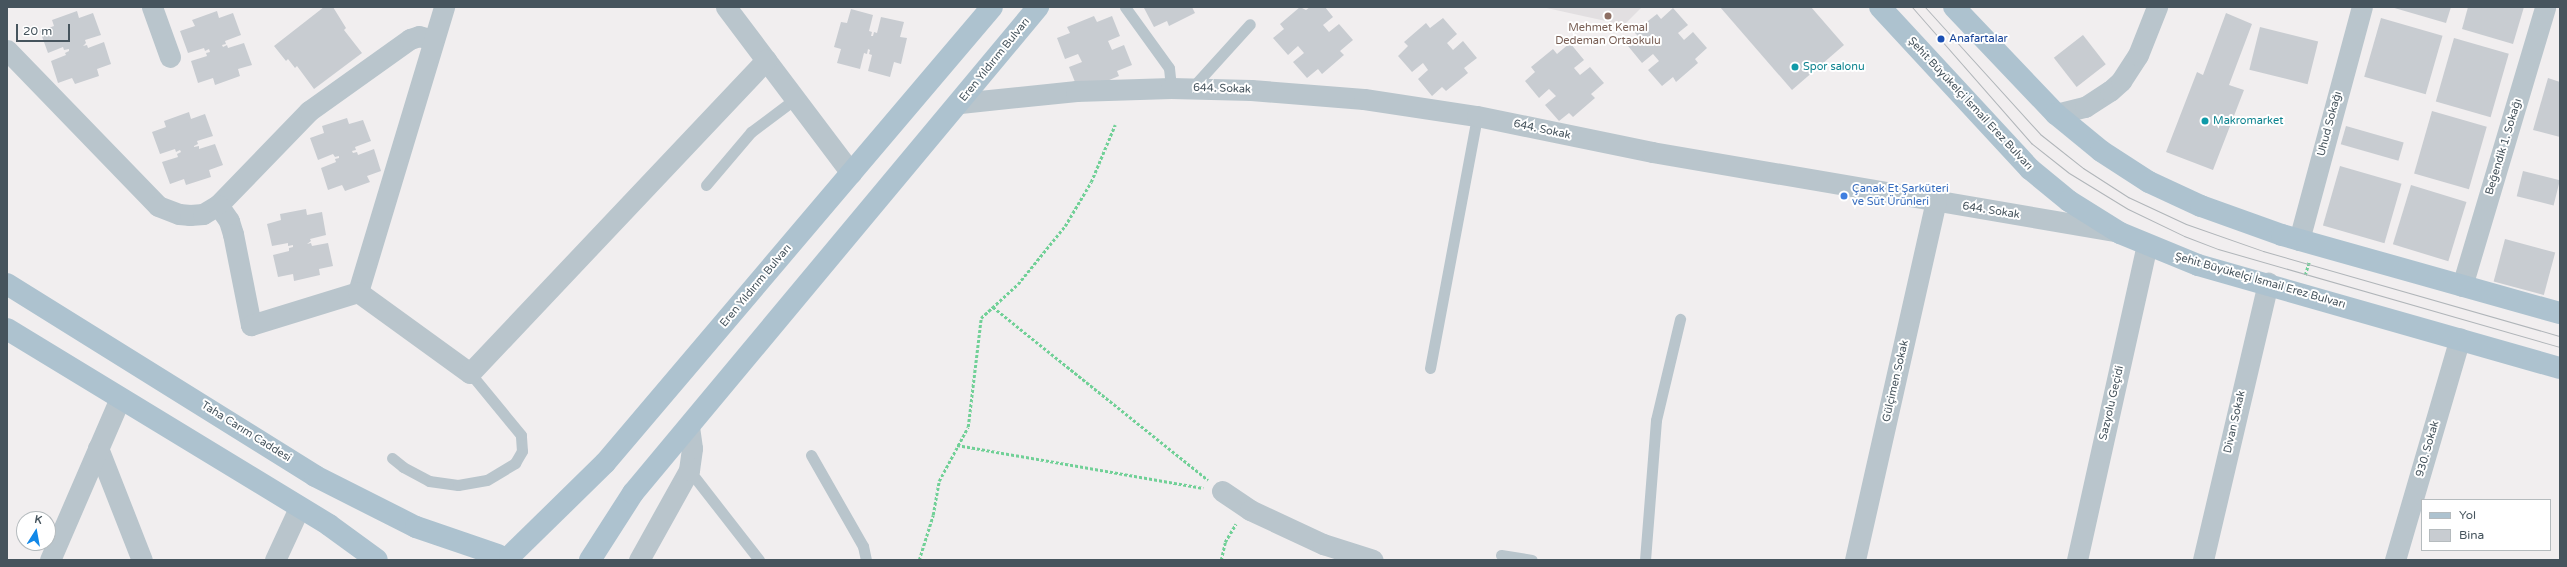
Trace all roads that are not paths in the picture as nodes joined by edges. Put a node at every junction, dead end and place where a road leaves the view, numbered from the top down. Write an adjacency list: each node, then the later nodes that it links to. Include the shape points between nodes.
1 (152, 7): 15 (street)
2 (444, 7): 13 (street)
3 (726, 7): 16 (street)
4 (992, 7): 23 (main road, Eren Yıldırım Bulvarı)
5 (1038, 7): 20 (main road, Eren Yıldırım Bulvarı)
6 (1125, 7): 17 (lane, via 1169,68)
7 (1880, 7): 27 (main road, Şehit Büyükelçi İsmail Erez Bulvarı, via 2030,169 2069,201)
8 (1954, 7): 21 (main road)
9 (2157, 7): 21 (street, via 2138,55 2121,81 2091,103)
10 (2362, 7): 28 (street, Uhud Sokağı)
11 (2545, 7): 32 (street, Beğendik 1. Sokağı)
12 (1250, 24): 18 (lane)
13 (433, 40): 26 (street, via 419,36 410,39 309,110); 33 (street)
14 (7, 50): 26 (street, via 158,206 179,214 190,215 203,214)
15 (170, 57)
16 (766, 60): 19 (street); 40 (street)
17 (1171, 88): 18 (street, 644. Sokak); 20 (street, 644. Sokak, via 1076,91)
18 (1192, 88): 22 (street, 644. Sokak, via 1308,93)
19 (795, 99): 23 (street); 24 (lane, via 751,132)
20 (960, 103): 42 (main road, Eren Yıldırım Bulvarı)
21 (2056, 114): 28 (main road, via 2100,151 2149,182 2201,206)
22 (1477, 116): 25 (street, 644. Sokak, via 1652,152); 38 (lane)
23 (852, 173): 51 (main road, Eren Yıldırım Bulvarı, via 605,463)
24 (706, 184)
25 (1936, 202): 27 (street, 644. Sokak); 64 (street, Gülçimen Sokak)
26 (218, 205): 33 (street, via 229,221 233,234 251,325)
27 (2120, 233): 29 (main road, Şehit Büyükelçi İsmail Erez Bulvarı)
28 (2306, 242): 32 (main road)
29 (2147, 245): 30 (main road, Şehit Büyükelçi İsmail Erez Bulvarı, via 2198,264); 65 (street, Sazyolu Geçidi)
30 (2268, 283): 37 (main road, Şehit Büyükelçi İsmail Erez Bulvarı); 66 (street, Divan Sokak)
31 (7, 284): 51 (main road, Taha Carım Caddesi, via 315,476 416,527)
32 (2462, 286): 34 (main road)
33 (358, 292): 40 (street)
34 (2560, 313)
35 (1680, 318): 63 (lane, via 1656,420)
36 (7, 329): 41 (main road)
37 (2460, 338): 39 (main road, Şehit Büyükelçi İsmail Erez Bulvarı); 67 (street, 930. Sokak)
38 (1430, 368)
39 (2560, 368)
40 (470, 373): 45 (lane, via 521,435 522,452 516,463 487,480 458,486 429,481)
41 (120, 398): 43 (street); 48 (main road)
42 (689, 426): 46 (street, via 692,448); 57 (main road, Eren Yıldırım Bulvarı, via 633,493)
43 (98, 448): 52 (street); 53 (street)
44 (811, 455): 60 (lane, via 863,546)
45 (392, 458)
46 (689, 470): 58 (street); 59 (lane)
47 (1222, 491): 49 (street)
48 (299, 508): 54 (street); 55 (main road, via 329,525)
49 (1324, 552): 61 (street)
50 (1501, 555): 62 (lane)
51 (510, 557): 56 (main road)
52 (47, 560)
53 (142, 560)
54 (274, 560)
55 (377, 560)
56 (477, 560)
57 (590, 560)
58 (639, 560)
59 (760, 560)
60 (866, 560)
61 (1373, 560)
62 (1532, 560)
63 (1645, 560)
64 (1855, 560)
65 (2077, 560)
66 (2203, 560)
67 (2396, 560)

